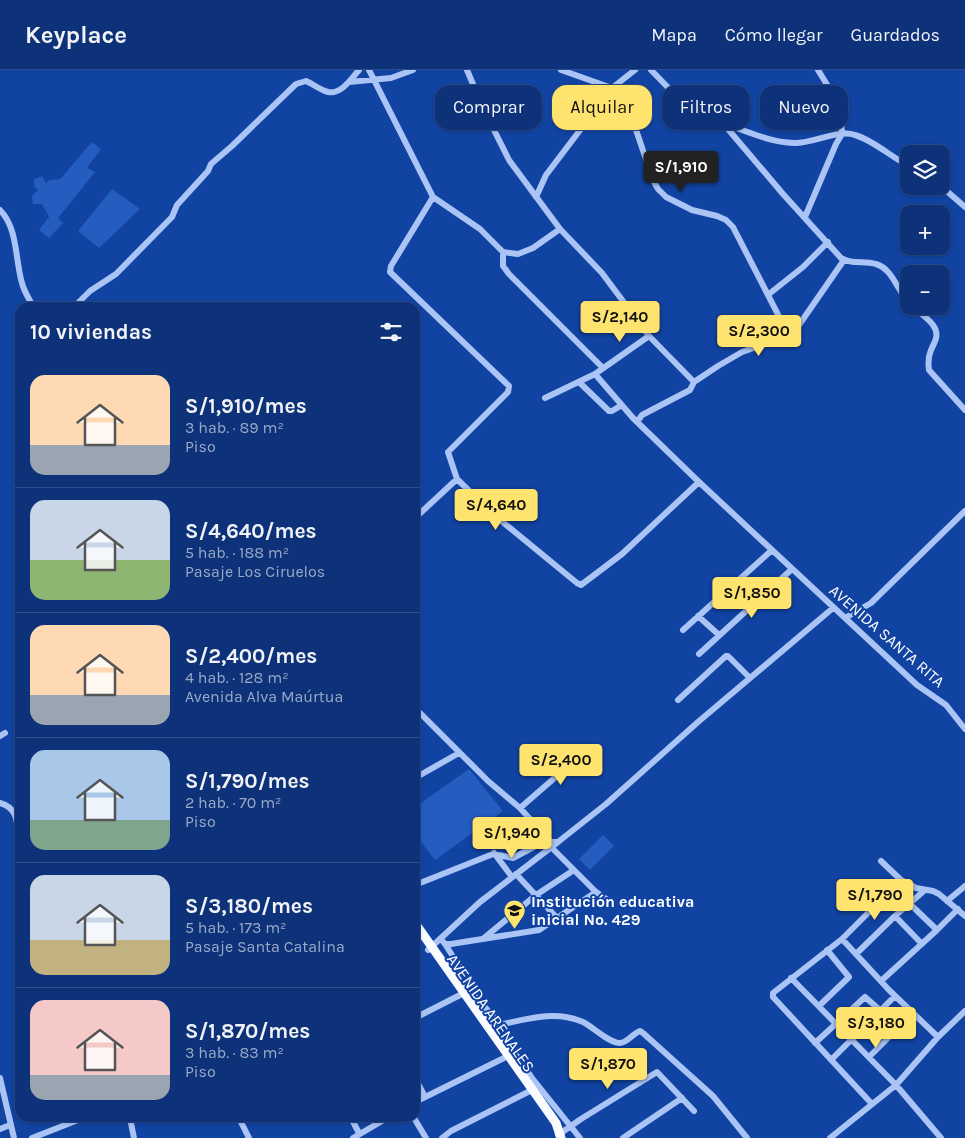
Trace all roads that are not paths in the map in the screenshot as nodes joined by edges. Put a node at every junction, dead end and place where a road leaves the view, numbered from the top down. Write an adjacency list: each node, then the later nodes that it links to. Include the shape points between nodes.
1 (360, 70): 10 (street)
2 (369, 70): 9 (street)
3 (413, 70): 9 (street)
4 (467, 70): 22 (street, via 509,160)
5 (561, 70): 11 (street)
6 (636, 70): 12 (street)
7 (651, 70): 13 (street)
8 (818, 70): 18 (street, via 840,106)
9 (375, 81): 10 (street); 21 (street)
10 (349, 82): 33 (street, via 334,92 306,82 296,84 211,164 172,217 116,274)
11 (604, 85)
12 (616, 85)
13 (666, 85)
14 (580, 130): 22 (street, via 546,175)
15 (636, 130): 31 (street, via 658,189 675,202 717,216 734,227)
16 (729, 130): 25 (street)
17 (743, 130): 18 (street, via 770,140 795,143)
18 (842, 134): 19 (street, via 855,134 870,141); 25 (street)
19 (900, 162)
20 (950, 194): 23 (street)
21 (433, 197): 28 (street, via 480,229); 45 (street, via 390,266 390,272 509,386 508,392 448,452)
22 (536, 197): 26 (street)
23 (965, 207)
24 (0, 210): 32 (street, via 11,228 22,282)
25 (805, 217): 27 (street)
26 (560, 228): 28 (street, via 533,248 518,254); 36 (street, via 602,273)
27 (828, 242): 29 (street); 31 (street)
28 (503, 252): 37 (street, via 503,266 509,274)
29 (844, 260): 30 (street, via 876,264 891,276); 35 (street, via 805,318)
30 (900, 292)
31 (769, 294): 35 (street)
32 (31, 302)
33 (79, 302)
34 (923, 315): 43 (street, via 936,332 929,370)
35 (787, 332): 40 (street, via 773,341 742,352)
36 (649, 336): 37 (street); 40 (street)
37 (603, 368): 38 (street)
38 (594, 374): 39 (street); 42 (street, AVENIDA SANTA RITA)
39 (579, 382): 41 (street); 42 (street, via 609,411)
40 (694, 382): 44 (street, via 690,390 642,415)
41 (545, 398)
42 (622, 405): 44 (street, AVENIDA SANTA RITA)
43 (965, 410)
44 (637, 422): 46 (street, AVENIDA SANTA RITA)
45 (457, 479): 46 (street, via 494,515 579,584 622,554); 48 (street)
46 (699, 482): 49 (street, AVENIDA SANTA RITA)
47 (965, 511): 53 (street, via 871,603)
48 (420, 513)
49 (772, 550): 50 (street, AVENIDA SANTA RITA); 52 (street)
50 (792, 569): 51 (street, AVENIDA SANTA RITA); 55 (street)
51 (833, 608): 53 (street, AVENIDA SANTA RITA); 57 (street)
52 (698, 616): 54 (street); 55 (street)
53 (845, 618): 60 (street, AVENIDA SANTA RITA, via 916,684 946,705)
54 (683, 630)
55 (719, 635): 56 (street)
56 (699, 654)
57 (750, 678): 58 (street, via 726,656); 67 (street, via 606,804)
58 (678, 700)
59 (420, 718): 62 (street, via 439,731)
60 (965, 729)
61 (589, 748): 65 (street)
62 (459, 752): 63 (street); 65 (street)
63 (420, 775)
64 (0, 804): 66 (street, via 10,807)
65 (520, 808): 67 (street)
66 (15, 817)
67 (553, 843): 68 (street, via 543,842 513,858); 70 (street); 71 (street)
68 (494, 854): 71 (street); 73 (street)
69 (881, 861): 72 (street)
70 (574, 870): 76 (street); 77 (street)
71 (514, 876): 77 (street); 90 (street, via 480,902)
72 (901, 880): 75 (street); 89 (street)
73 (420, 884)
74 (965, 886): 79 (street)
75 (925, 890): 79 (street, via 939,894); 80 (street)
76 (596, 892): 78 (street); 84 (street)
77 (536, 895): 84 (street); 88 (street)
78 (609, 901)
79 (947, 901): 81 (street)
80 (910, 904): 82 (street); 85 (street)
81 (958, 909): 83 (street); 85 (street)
82 (895, 916): 91 (street); 94 (street)
83 (965, 916)
84 (557, 918): 88 (street, via 540,930)
85 (937, 930): 91 (street)
86 (420, 931): 92 (main road)
87 (420, 937): 92 (main road, AVENIDA ARENALES)
88 (483, 939): 90 (street)
89 (842, 939): 93 (street); 94 (street)
90 (443, 941): 92 (street); 104 (street, via 470,991)
91 (922, 944): 96 (street)
92 (430, 948): 97 (main road, AVENIDA ARENALES)
93 (827, 950): 95 (street); 99 (street, via 849,977)
94 (856, 954): 96 (street)
95 (791, 978): 99 (street); 108 (street, via 774,992 773,997)
96 (881, 981): 98 (street)
97 (462, 994): 102 (street); 110 (main road, AVENIDA ARENALES); 128 (main road)
98 (895, 996): 100 (street); 106 (street)
99 (819, 1006): 103 (street)
100 (881, 1011): 103 (street, via 865,997); 107 (street)
101 (965, 1011): 106 (street)
102 (420, 1015)
103 (836, 1023): 107 (street); 108 (street)
104 (499, 1025): 129 (street, via 532,1078); 142 (street, via 547,1015 581,1021 620,1043 640,1031 712,1096)
105 (896, 1030): 109 (street)
106 (938, 1038): 113 (street)
107 (852, 1040): 109 (street); 111 (street)
108 (816, 1043): 111 (street)
109 (869, 1057): 113 (street)
110 (504, 1058): 115 (main road, AVENIDA ARENALES); 116 (street)
111 (831, 1060): 119 (street)
112 (0, 1078): 127 (street)
113 (896, 1085): 119 (street); 144 (street)
114 (420, 1088): 116 (street)
115 (528, 1092): 128 (main road, AVENIDA ARENALES); 139 (street)
116 (425, 1097): 118 (street)
117 (682, 1098): 120 (street); 129 (street, via 657,1072); 141 (street)
118 (420, 1100)
119 (872, 1104): 143 (street)
120 (694, 1111)
121 (73, 1122): 134 (street)
122 (131, 1122): 135 (street)
123 (241, 1122): 136 (street)
124 (353, 1122): 131 (street)
125 (380, 1122): 131 (street)
126 (416, 1122): 138 (street)
127 (10, 1125): 130 (street); 133 (street)
128 (554, 1125): 132 (main road, AVENIDA ARENALES)
129 (571, 1126): 132 (street); 140 (street)
130 (0, 1129)
131 (359, 1133): 137 (street)
132 (561, 1136)
133 (14, 1138)
134 (32, 1138)
135 (134, 1138)
136 (249, 1138)
137 (353, 1138)
138 (426, 1138)
139 (442, 1138)
140 (580, 1138)
141 (623, 1138)
142 (747, 1138)
143 (830, 1138)
144 (941, 1138)

